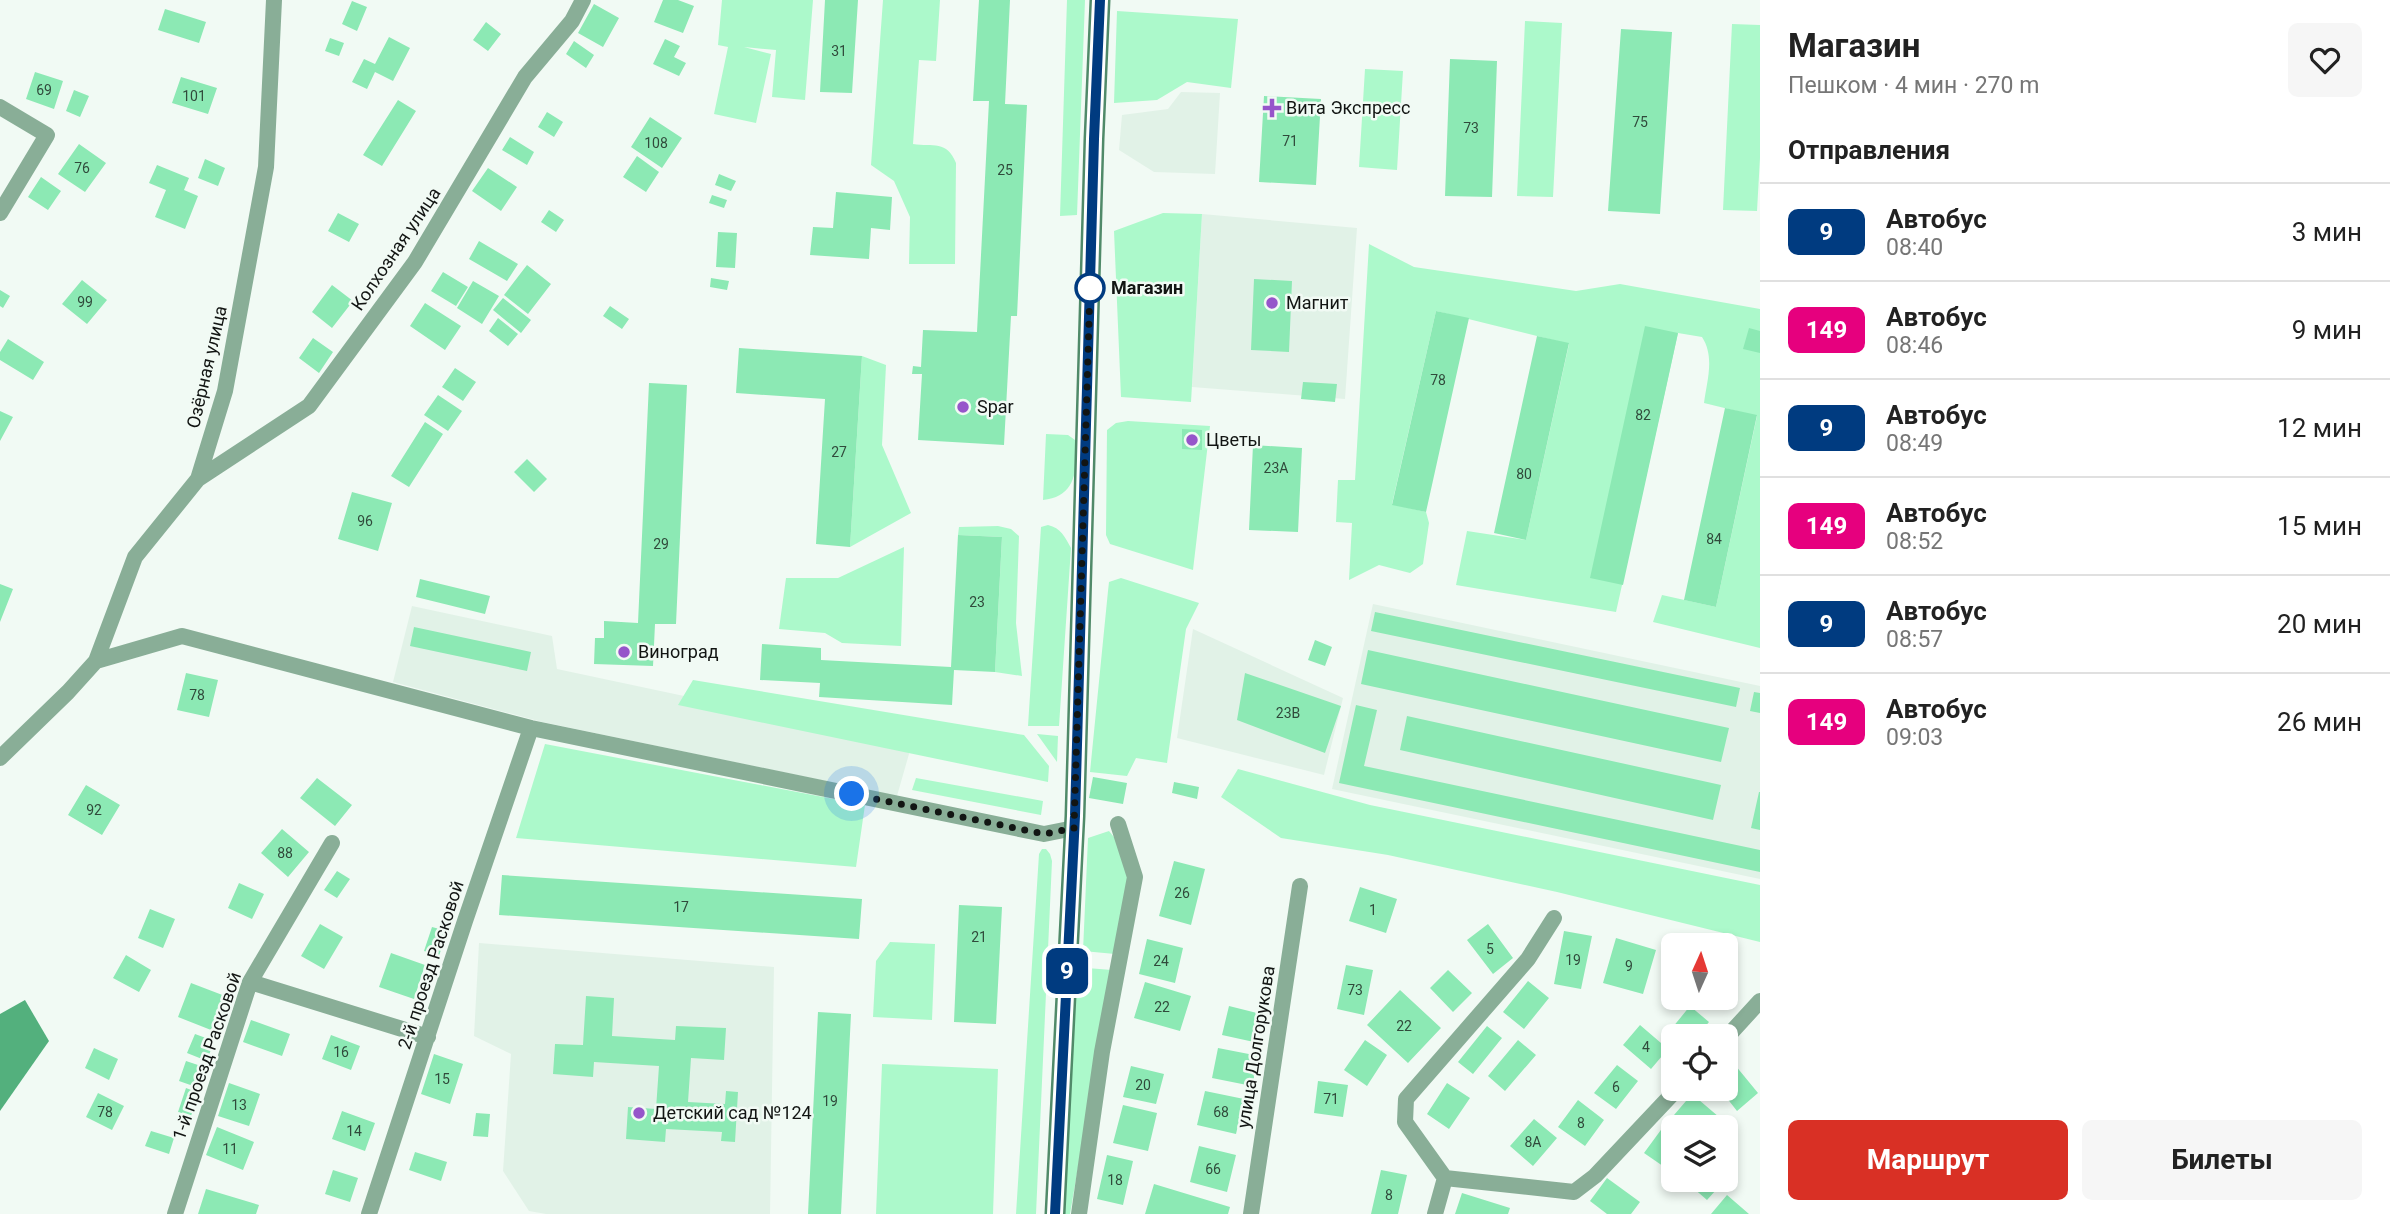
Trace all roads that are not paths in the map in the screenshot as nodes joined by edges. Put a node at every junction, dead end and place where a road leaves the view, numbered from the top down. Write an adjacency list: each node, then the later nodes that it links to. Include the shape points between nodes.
1 (274, 0): 6 (street, Озёрная улица, via 266,167 225,391)
2 (583, 0): 6 (street, Колхозная улица, via 572,21 525,77 415,262 309,406)
3 (1100, 0): 11 (main road)
4 (0, 107): 5 (street, via 47,135)
5 (0, 213)
6 (198, 479): 7 (street, Озёрная улица, via 135,557)
7 (96, 661): 8 (street, via 182,636); 9 (street, Озёрная улица)
8 (531, 728): 11 (street, via 1044,834); 18 (street, 2-й проезд Расковой)
9 (0, 758)
10 (1118, 824): 24 (street, via 1135,877 1102,1052)
11 (1074, 828): 23 (main road)
12 (332, 843): 15 (street, 1-й проезд Расковой)
13 (1300, 886): 25 (street, улица Долгорукова)
14 (1554, 918): 20 (street, via 1528,959 1406,1100 1405,1122)
15 (250, 982): 18 (street); 21 (street, 1-й проезд Расковой)
16 (1760, 1001): 17 (street)
17 (1738, 1025)
18 (428, 1037): 22 (street, 2-й проезд Расковой)
19 (1666, 1101): 20 (street, via 1574,1192)
20 (1445, 1178): 26 (street)
21 (175, 1214)
22 (369, 1214)
23 (1055, 1214)
24 (1079, 1214)
25 (1251, 1214)
26 (1435, 1214)

